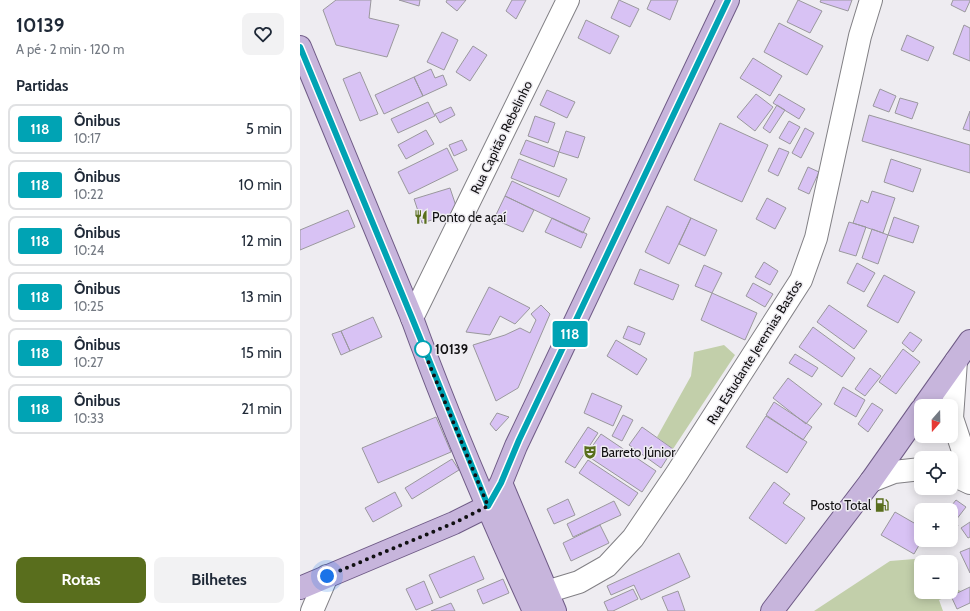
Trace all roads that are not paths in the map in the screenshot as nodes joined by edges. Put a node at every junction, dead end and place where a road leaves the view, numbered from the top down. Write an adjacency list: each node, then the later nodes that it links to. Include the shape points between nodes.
1 (568, 0): 5 (street, Rua Capitão Rebelinho)
2 (728, 0): 14 (main road)
3 (871, 0): 19 (street, Rua Estudante Jeremias Bastos, via 860,36 816,238 801,280 633,538 607,566)
4 (300, 47): 5 (main road)
5 (412, 318): 16 (main road)
6 (970, 341): 7 (main road)
7 (956, 361): 8 (main road); 10 (street, via 952,418)
8 (929, 399)
9 (914, 420): 13 (main road)
10 (970, 466)
11 (914, 470): 13 (street, via 894,472)
12 (958, 477): 15 (street)
13 (871, 481): 22 (main road)
14 (501, 483): 16 (main road); 19 (main road)
15 (970, 483)
16 (488, 506): 17 (main road, via 454,523); 21 (main road)
17 (327, 576): 18 (main road); 20 (street)
18 (300, 588)
19 (551, 601)
20 (312, 611)
21 (534, 611)
22 (772, 611)

